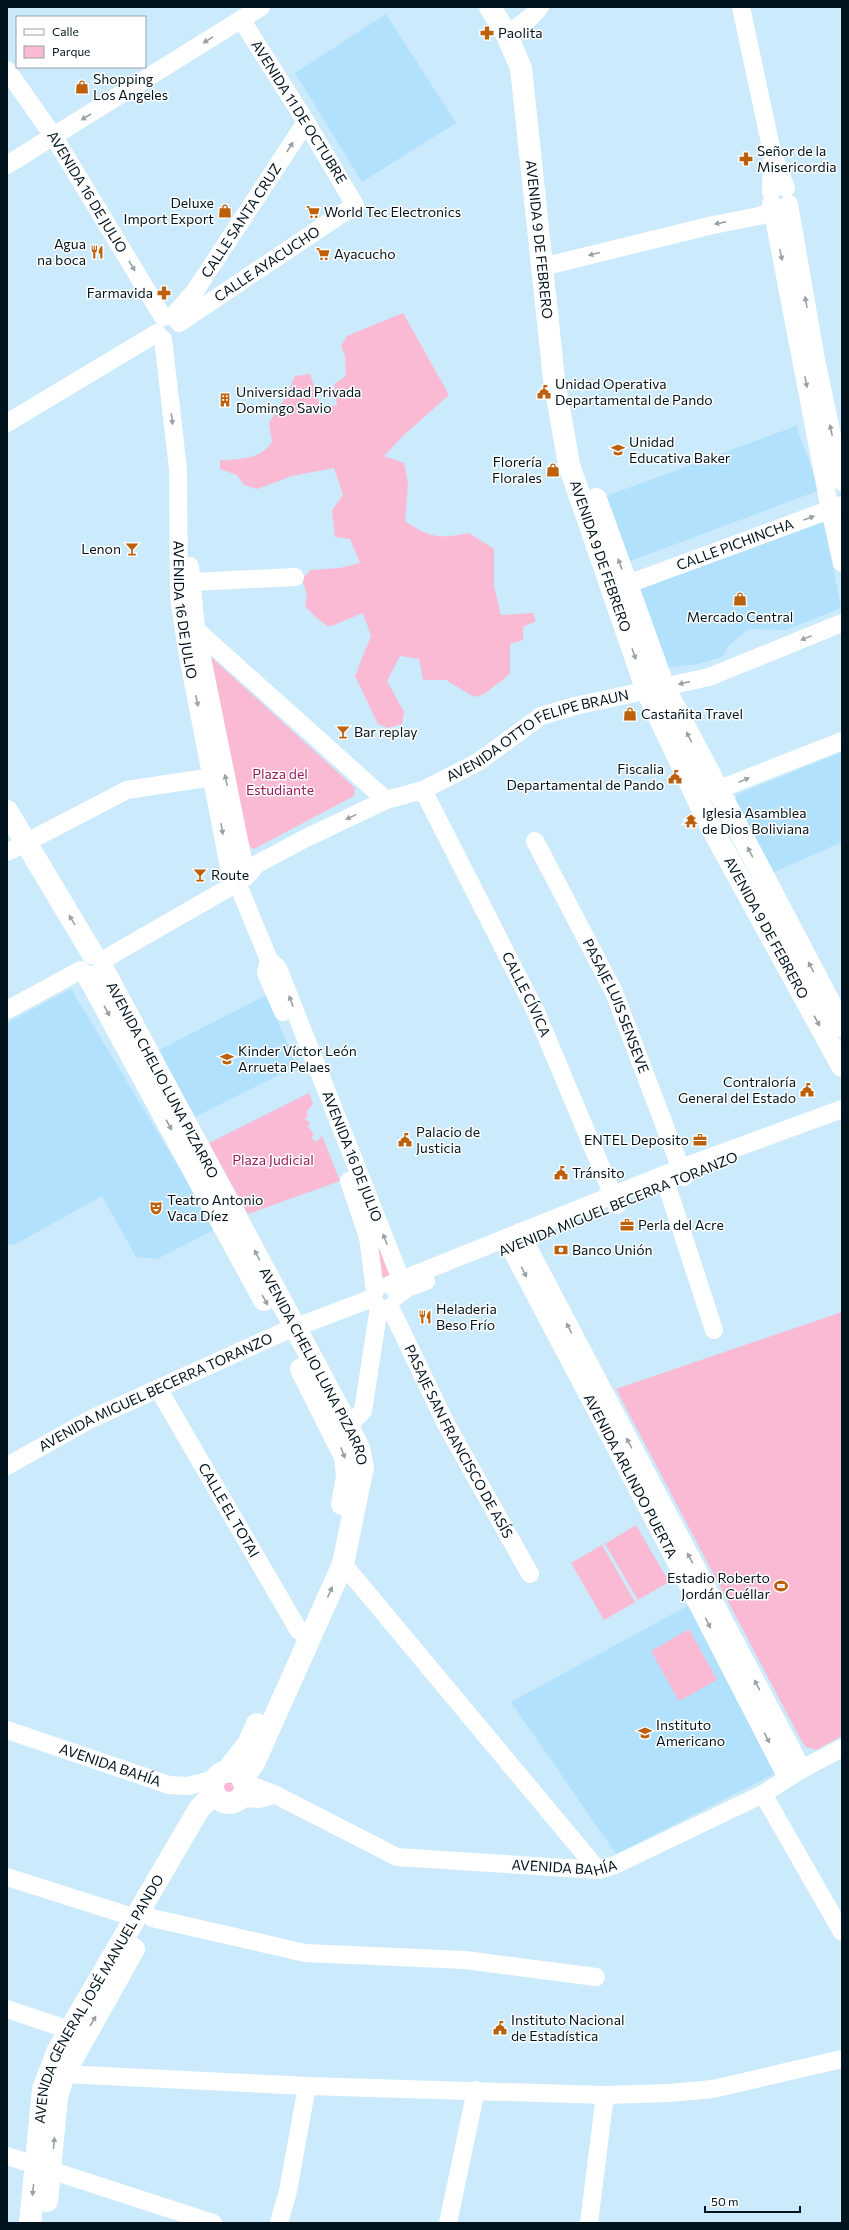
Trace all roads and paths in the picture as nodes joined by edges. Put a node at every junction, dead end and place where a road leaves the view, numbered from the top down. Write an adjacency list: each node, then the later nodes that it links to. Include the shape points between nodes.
1 (261, 7): 6 (street)
2 (490, 7): 7 (main road, AVENIDA 9 DE FEBRERO)
3 (502, 7): 7 (main road, AVENIDA 9 DE FEBRERO)
4 (540, 7): 7 (street)
5 (741, 7): 13 (street, via 772,152)
6 (241, 19): 9 (street, AVENIDA 11 DE OCTUBRE); 10 (street, one-way to 10)
7 (512, 32): 14 (main road, AVENIDA 9 DE FEBRERO, via 534,68)
8 (7, 70): 10 (street, AVENIDA 16 DE JULIO)
9 (306, 122): 12 (street, AVENIDA 11 DE OCTUBRE); 15 (street, CALLE SANTA CRUZ, one-way to 9)
10 (54, 137): 11 (street); 15 (street, AVENIDA 16 DE JULIO, one-way to 15)
11 (7, 165)
12 (355, 205): 15 (street, CALLE AYACUCHO)
13 (775, 205): 14 (street, one-way to 14, via 713,225); 17 (street, one-way to 13, via 816,360); 18 (street, one-way to 18)
14 (547, 266): 22 (main road, AVENIDA 9 DE FEBRERO, one-way to 14, via 582,462); 25 (main road, AVENIDA 9 DE FEBRERO, one-way to 25, via 554,379 569,465)
15 (168, 328): 16 (street, CALLE AYACUCHO); 21 (street, AVENIDA 16 DE JULIO, via 190,460); 24 (street, AVENIDA 16 DE JULIO, one-way to 24, via 178,469 179,597)
16 (7, 423)
17 (842, 482)
18 (836, 508): 19 (street); 22 (street, CALLE PICHINCHA, one-way to 18)
19 (842, 563)
20 (295, 577): 21 (street)
21 (191, 582): 24 (street, AVENIDA 16 DE JULIO)
22 (628, 584): 25 (main road, AVENIDA 9 DE FEBRERO)
23 (842, 623): 25 (street, AVENIDA OTTO FELIPE BRAUN, one-way to 25, via 709,677)
24 (189, 626): 27 (street, AVENIDA 16 DE JULIO, one-way to 27, via 186,651); 31 (street); 35 (street, AVENIDA 16 DE JULIO, one-way to 24, via 243,860)
25 (655, 689): 28 (street, AVENIDA OTTO FELIPE BRAUN, via 541,716 478,762); 29 (main road, AVENIDA 9 DE FEBRERO, one-way to 25); 30 (main road, AVENIDA 9 DE FEBRERO)
26 (842, 741): 29 (street, one-way to 26)
27 (213, 777): 34 (street, via 127,790); 35 (street, AVENIDA 16 DE JULIO, one-way to 35)
28 (424, 790): 31 (street, AVENIDA OTTO FELIPE BRAUN); 45 (street, CALLE CÍVICA, via 536,1012)
29 (717, 790): 30 (street); 39 (main road, AVENIDA 9 DE FEBRERO, one-way to 29)
30 (693, 791): 40 (main road, AVENIDA 9 DE FEBRERO, one-way to 40)
31 (386, 800): 35 (street, AVENIDA OTTO FELIPE BRAUN, one-way to 35, via 257,864)
32 (7, 810): 34 (main road, AVENIDA CHELIO LUNA PIZARRO)
33 (535, 841): 43 (street, PASAJE LUIS SENSEVE, via 614,992)
34 (14, 845): 37 (main road, AVENIDA CHELIO LUNA PIZARRO)
35 (238, 882): 36 (street, AVENIDA 16 DE JULIO); 37 (street, AVENIDA OTTO FELIPE BRAUN)
36 (269, 960): 47 (street, AVENIDA 16 DE JULIO, one-way to 36, via 278,968); 49 (street, AVENIDA 16 DE JULIO, via 266,973 306,1068 360,1211)
37 (91, 965): 38 (street, AVENIDA OTTO FELIPE BRAUN); 50 (main road, AVENIDA CHELIO LUNA PIZARRO)
38 (7, 1010)
39 (842, 1026)
40 (842, 1066)
41 (842, 1109): 43 (street, AVENIDA MIGUEL BECERRA TORANZO)
42 (842, 1118): 43 (street, AVENIDA MIGUEL BECERRA TORANZO)
43 (682, 1173): 44 (street, AVENIDA MIGUEL BECERRA TORANZO); 45 (street, AVENIDA MIGUEL BECERRA TORANZO)
44 (667, 1186): 45 (street, AVENIDA MIGUEL BECERRA TORANZO); 51 (street)
45 (614, 1200): 46 (street, AVENIDA MIGUEL BECERRA TORANZO)
46 (515, 1240): 48 (street, AVENIDA MIGUEL BECERRA TORANZO); 49 (street, AVENIDA MIGUEL BECERRA TORANZO, via 407,1288); 60 (street, AVENIDA ARLINDO PUERTA)
47 (394, 1262): 48 (street, via 410,1273); 49 (street, AVENIDA 16 DE JULIO)
48 (421, 1270): 49 (street, AVENIDA MIGUEL BECERRA TORANZO)
49 (387, 1294): 50 (street, AVENIDA MIGUEL BECERRA TORANZO); 53 (street, AVENIDA 16 DE JULIO, via 363,1411); 56 (street, PASAJE SAN FRANCISCO DE ASÍS, via 446,1424)
50 (289, 1329): 52 (street, AVENIDA MIGUEL BECERRA TORANZO); 53 (main road, AVENIDA CHELIO LUNA PIZARRO)
51 (714, 1330)
52 (159, 1390): 54 (street, AVENIDA MIGUEL BECERRA TORANZO, via 91,1420); 57 (street, CALLE EL TOTAI)
53 (341, 1429): 55 (main road, AVENIDA CHELIO LUNA PIZARRO, via 359,1448 363,1468); 57 (main road, AVENIDA CHELIO LUNA PIZARRO, one-way to 57, via 346,1477 338,1526 327,1563)
54 (7, 1466)
55 (343, 1564): 61 (main road, AVENIDA CHELIO LUNA PIZARRO, one-way to 55, via 254,1763); 63 (street)
56 (530, 1574)
57 (299, 1631): 61 (main road, AVENIDA CHELIO LUNA PIZARRO)
58 (7, 1730): 61 (street, AVENIDA BAHÍA, via 169,1785)
59 (842, 1748): 60 (street, AVENIDA BAHÍA)
60 (795, 1774): 62 (street, AVENIDA BAHÍA)
61 (229, 1787): 63 (street, AVENIDA BAHÍA, via 259,1799 274,1794 398,1857); 65 (main road, AVENIDA GENERAL JOSÉ MANUEL PANDO)
62 (763, 1794): 63 (street, AVENIDA BAHÍA); 66 (street)
63 (598, 1870)
64 (7, 1877): 65 (street)
65 (144, 1918): 67 (street, via 305,1953 465,1960); 69 (main road, AVENIDA GENERAL JOSÉ MANUEL PANDO); 71 (main road, AVENIDA GENERAL JOSÉ MANUEL PANDO, one-way to 65)
66 (842, 1932)
67 (596, 1977)
68 (7, 2009): 69 (street)
69 (68, 2030): 76 (main road, AVENIDA GENERAL JOSÉ MANUEL PANDO, via 43,2089)
70 (842, 2059): 74 (street, via 714,2089)
71 (64, 2074): 72 (street); 76 (main road, AVENIDA GENERAL JOSÉ MANUEL PANDO, one-way to 71)
72 (307, 2086): 73 (street); 80 (street, via 288,2191)
73 (476, 2090): 74 (street); 81 (street)
74 (605, 2095): 82 (street)
75 (7, 2156): 76 (street)
76 (43, 2168): 77 (main road, AVENIDA GENERAL JOSÉ MANUEL PANDO, one-way to 77); 78 (main road, AVENIDA GENERAL JOSÉ MANUEL PANDO); 79 (street)
77 (30, 2223)
78 (44, 2223)
79 (213, 2223)
80 (279, 2223)
81 (448, 2223)
82 (589, 2223)

